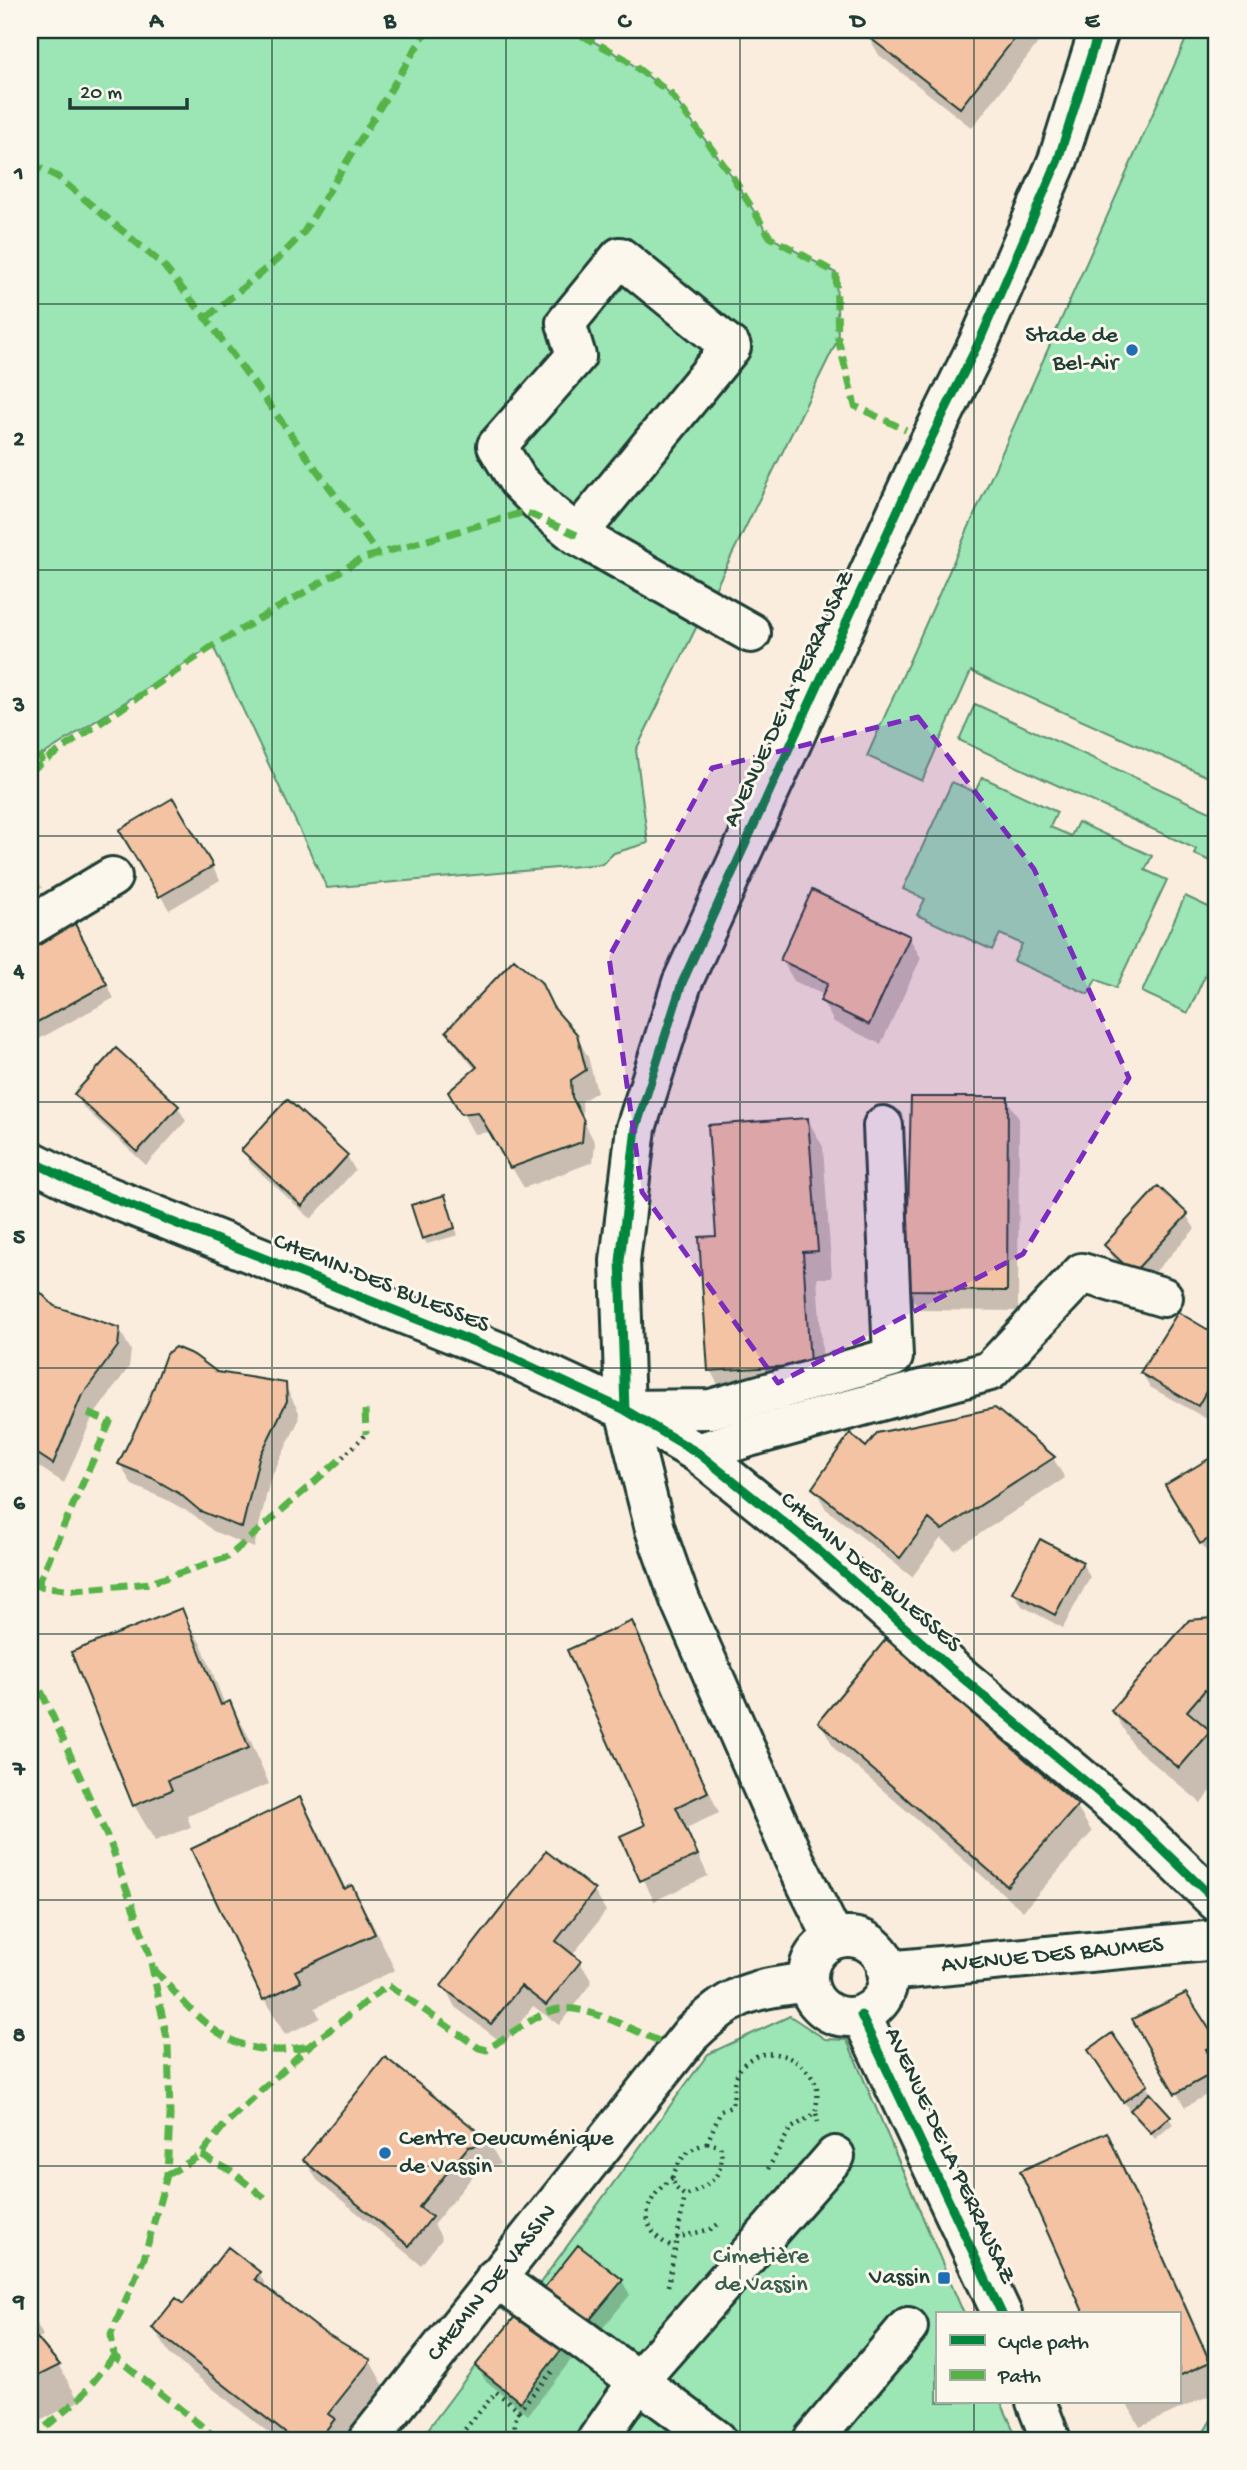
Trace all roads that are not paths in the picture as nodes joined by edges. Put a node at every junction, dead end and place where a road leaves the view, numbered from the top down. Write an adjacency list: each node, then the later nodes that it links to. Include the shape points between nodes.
1 (1099, 30): 9 (street, AVENUE DE LA PERRAUSAZ, via 1058,160 991,316 682,983 636,1128 620,1261)
2 (577, 535): 2 (street, via 731,347 620,257 566,323 576,356 497,446 518,481); 3 (street)
3 (751, 633)
4 (112, 877): 5 (street)
5 (30, 926)
6 (883, 1126): 9 (street, via 893,1357 711,1409)
7 (30, 1160): 9 (street, CHEMIN DES BULESSES, via 77,1185 502,1353)
8 (1163, 1297): 10 (street, via 1082,1273 990,1371)
9 (625, 1410): 10 (street, CHEMIN DES BULESSES); 12 (street, AVENUE DE LA PERRAUSAZ, via 654,1529 680,1600)
10 (698, 1453): 11 (street, CHEMIN DES BULESSES, via 816,1548 1136,1824)
11 (1217, 1902)
12 (834, 1939): 14 (street, via 848,1937 874,1947); 15 (street, via 813,1956)
13 (1217, 1940): 14 (street, AVENUE DES BAUMES)
14 (887, 1971): 16 (street, via 882,1998)
15 (807, 1982): 16 (street, via 812,1996 827,2011 847,2018); 18 (street, CHEMIN DE VASSIN, via 753,1990 717,2009 691,2034)
16 (861, 2015): 19 (street, AVENUE DE LA PERRAUSAZ)
17 (835, 2156): 21 (street)
18 (495, 2278): 21 (street); 23 (street, CHEMIN DE VASSIN)
19 (1001, 2312)
20 (908, 2327): 26 (street)
21 (638, 2381): 24 (street); 25 (street)
22 (1037, 2404): 27 (street)
23 (368, 2440)
24 (597, 2440)
25 (717, 2440)
26 (813, 2440)
27 (1051, 2440)

